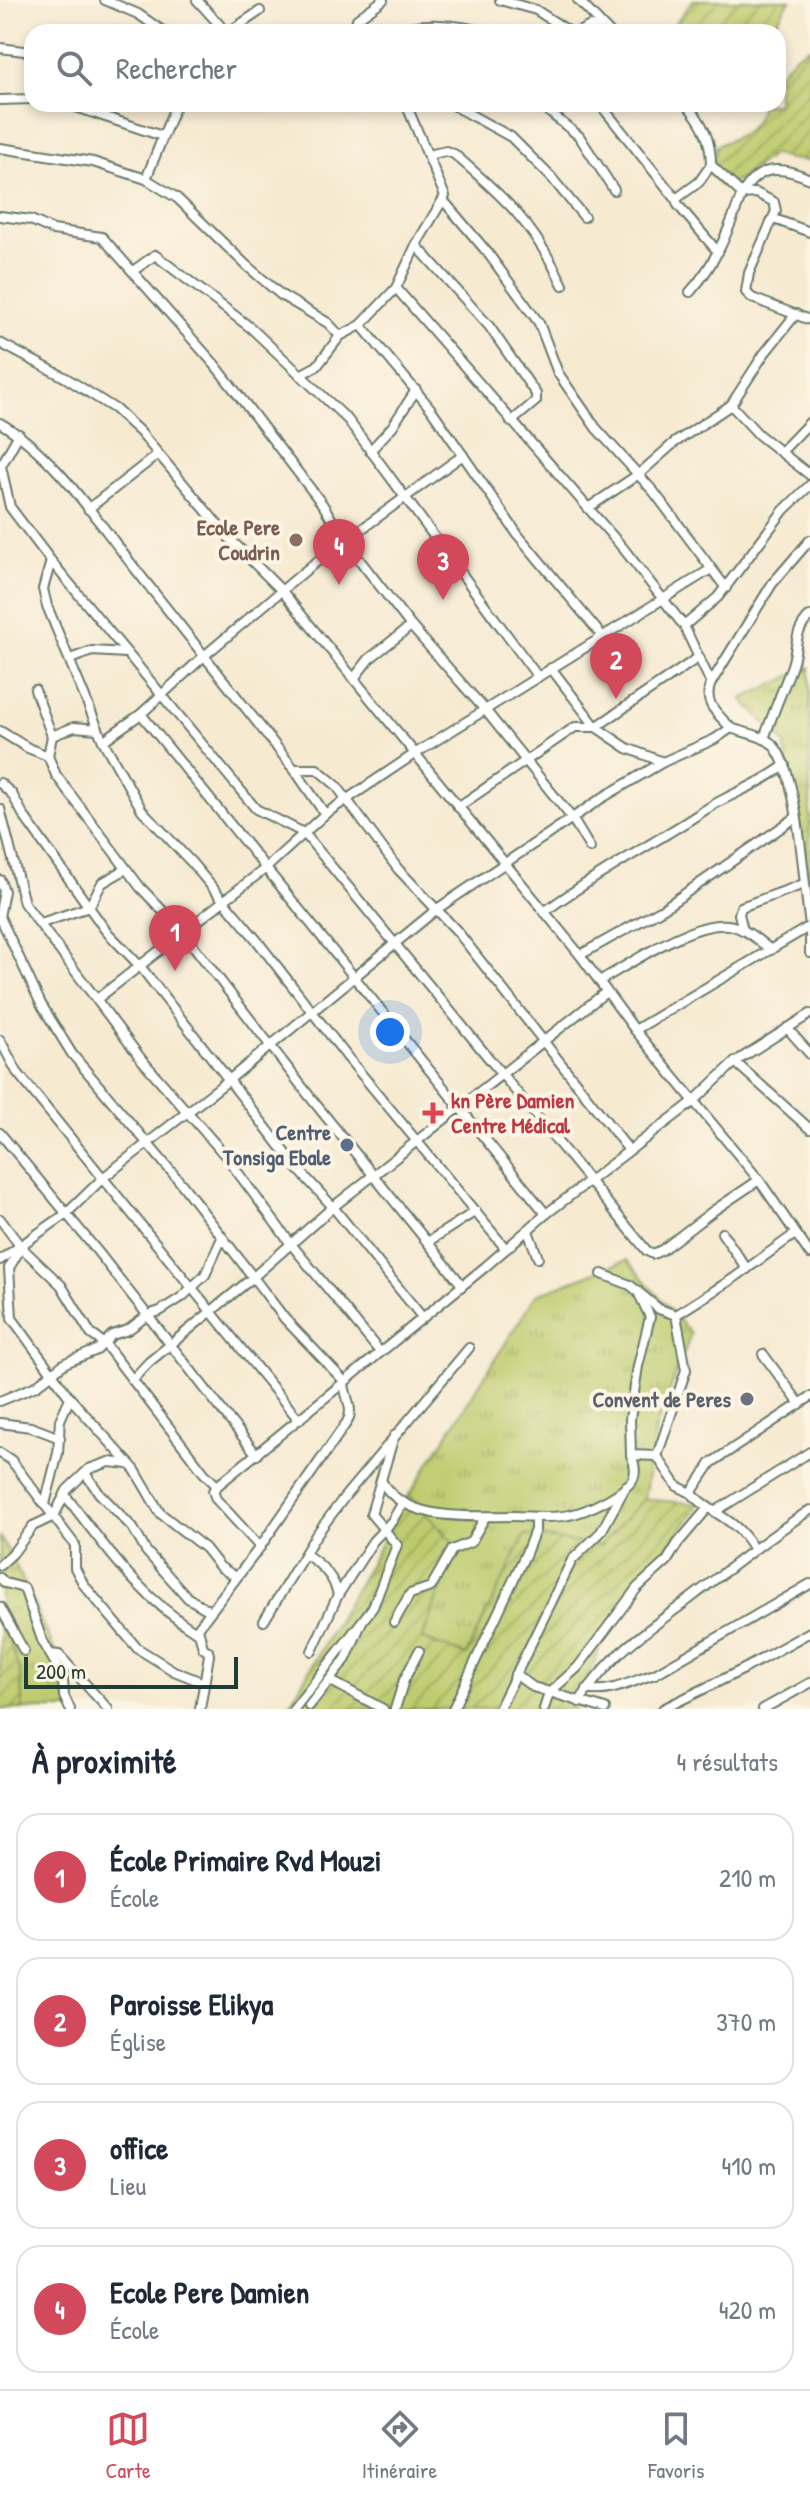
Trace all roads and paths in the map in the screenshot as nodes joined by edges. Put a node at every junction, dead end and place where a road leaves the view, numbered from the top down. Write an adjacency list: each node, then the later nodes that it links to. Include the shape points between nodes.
1 (105, 0): 7 (street)
2 (197, 0): 8 (street)
3 (383, 0): 10 (street)
4 (504, 0): 11 (street)
5 (578, 0): 12 (street)
6 (260, 11): 9 (street)
7 (152, 24)
8 (220, 24)
9 (240, 24)
10 (356, 24)
11 (558, 24)
12 (601, 24)
13 (0, 48): 14 (street)
14 (24, 51)
15 (24, 99): 16 (street)
16 (0, 100)
17 (91, 112): 24 (street)
18 (172, 112): 24 (street)
19 (409, 112): 26 (street)
20 (472, 112): 35 (street, via 522,146)
21 (549, 112): 30 (street, via 579,136)
22 (606, 112): 32 (street)
23 (693, 112): 27 (street, via 708,137)
24 (162, 136): 28 (street)
25 (0, 148): 28 (street, via 93,162)
26 (428, 155): 33 (street, via 445,192); 41 (street, via 454,154 505,198 537,237)
27 (711, 165): 31 (street); 32 (street)
28 (146, 179): 47 (street, via 177,198 281,295)
29 (810, 179): 31 (street, via 765,170 750,179)
30 (614, 190)
31 (742, 194): 36 (street, via 769,198 776,206); 39 (street)
32 (676, 199): 39 (street)
33 (443, 200): 38 (street); 61 (street, via 539,323 552,362 596,428)
34 (0, 216): 40 (street, via 99,235)
35 (584, 217)
36 (774, 219): 37 (street); 44 (street, via 749,273 746,292)
37 (810, 232)
38 (416, 245): 42 (street); 52 (street, via 489,326 536,394 536,401)
39 (718, 252): 43 (street)
40 (133, 271): 49 (street, via 155,255 251,328); 67 (street, via 216,366)
41 (563, 285)
42 (396, 288): 46 (street); 52 (street)
43 (690, 292)
44 (796, 314): 45 (street); 51 (street)
45 (810, 320)
46 (361, 325): 47 (street); 50 (street)
47 (340, 336): 49 (street, via 317,366)
48 (0, 343): 59 (street, via 104,401)
49 (300, 375): 57 (street, via 348,420)
50 (416, 390): 57 (street); 60 (street)
51 (731, 405): 58 (street); 61 (street)
52 (511, 422): 65 (street)
53 (810, 422): 58 (street)
54 (0, 423): 55 (street)
55 (19, 434): 56 (street); 66 (street)
56 (4, 450): 69 (street, via 1,467 10,507)
57 (370, 451): 64 (street)
58 (781, 452): 62 (street)
59 (157, 455): 66 (street); 72 (street)
60 (463, 455): 64 (street); 77 (street, via 518,535)
61 (639, 474): 65 (street); 70 (street)
62 (810, 475)
63 (810, 485): 71 (street, via 784,510)
64 (404, 497): 67 (street); 84 (street)
65 (588, 508): 73 (street)
66 (88, 509): 79 (street)
67 (344, 540): 72 (street); 75 (street)
68 (810, 540): 85 (street, via 772,584)
69 (51, 561): 78 (street); 81 (street, via 43,589)
70 (711, 569): 71 (street); 73 (street)
71 (726, 588): 76 (street)
72 (282, 591): 79 (street); 83 (street)
73 (662, 599): 76 (street); 77 (street)
74 (810, 616): 95 (street, via 798,630 791,668)
75 (411, 626): 83 (street); 88 (street)
76 (684, 626): 80 (street)
77 (603, 637): 82 (street)
78 (126, 653): 81 (street, via 92,651); 87 (street)
79 (204, 656): 87 (street); 102 (street)
80 (699, 657): 85 (street); 90 (street)
81 (70, 659): 92 (street)
82 (551, 668): 84 (street); 90 (street)
83 (355, 677): 97 (street)
84 (538, 677): 88 (street)
85 (711, 683): 91 (street, via 707,700)
86 (35, 690): 94 (street)
87 (161, 694): 89 (street); 110 (street, via 256,809)
88 (486, 711): 97 (street); 99 (street)
89 (141, 714): 96 (street); 113 (street)
90 (596, 727): 99 (street, via 575,727); 100 (street, via 627,748)
91 (731, 728): 95 (street); 100 (street)
92 (98, 729): 94 (street, via 74,727); 96 (street)
93 (0, 731): 98 (street)
94 (52, 736): 98 (street)
95 (764, 739): 101 (street)
96 (103, 741): 117 (street, via 142,810)
97 (416, 753): 104 (street); 105 (street)
98 (48, 756): 114 (street, via 56,775)
99 (525, 760): 105 (street); 108 (street)
100 (663, 762): 108 (street)
101 (785, 765): 109 (street); 120 (street)
102 (294, 769): 104 (street, via 317,769); 107 (street)
103 (0, 783): 118 (street)
104 (347, 799): 107 (street); 119 (street, via 398,869)
105 (458, 807): 112 (street)
106 (0, 809): 122 (street, via 22,897)
107 (325, 814): 110 (street)
108 (572, 818): 111 (street); 112 (street)
109 (795, 818): 116 (street); 129 (street, via 664,908)
110 (304, 833): 113 (street); 126 (street)
111 (590, 848)
112 (503, 863): 119 (street); 120 (street)
113 (266, 868): 117 (street); 131 (street)
114 (126, 869): 118 (street, via 102,883); 125 (street)
115 (0, 880): 121 (street)
116 (804, 884): 123 (street); 124 (street, via 741,907)
117 (224, 902): 125 (street); 135 (street)
118 (89, 907): 122 (street); 130 (street)
119 (437, 909): 126 (street); 139 (street)
120 (544, 912): 129 (street)
121 (0, 915): 152 (street, via 63,1041)
122 (41, 923): 134 (street)
123 (810, 928): 127 (street); 128 (street)
124 (743, 930): 127 (street); 132 (street, via 729,925 697,931)
125 (182, 931): 130 (street); 141 (street)
126 (394, 944): 131 (street); 144 (street)
127 (771, 950): 138 (street)
128 (810, 953)
129 (580, 955): 132 (street)
130 (140, 966): 134 (street); 145 (street)
131 (355, 976): 135 (street); 147 (street)
132 (599, 981): 133 (street)
133 (606, 992): 138 (street); 139 (street)
134 (97, 999): 148 (street)
135 (312, 1013): 141 (street); 151 (street)
136 (810, 1014): 137 (street)
137 (787, 1028): 142 (street); 143 (street)
138 (635, 1030): 146 (street)
139 (543, 1039): 144 (street); 153 (street)
140 (0, 1040): 155 (street, via 17,1072)
141 (270, 1046): 145 (street); 154 (street)
142 (810, 1054)
143 (735, 1062): 146 (street); 149 (street)
144 (502, 1073): 147 (street); 156 (street)
145 (230, 1079): 148 (street); 158 (street)
146 (693, 1102): 153 (street); 157 (street)
147 (460, 1108): 151 (street); 161 (street)
148 (189, 1112): 152 (street); 168 (street)
149 (810, 1129)
150 (0, 1133): 160 (street)
151 (418, 1141): 154 (street); 159 (street)
152 (147, 1144): 155 (street); 166 (street)
153 (628, 1149): 156 (street)
154 (375, 1175): 158 (street); 167 (street)
155 (104, 1177): 160 (street); 180 (street)
156 (588, 1180): 157 (street, via 653,1254); 161 (street)
157 (759, 1180): 165 (street)
158 (333, 1207): 168 (street); 187 (street)
159 (476, 1211): 167 (street); 170 (street)
160 (66, 1214): 169 (street); 185 (street)
161 (546, 1214): 163 (street)
162 (0, 1219): 169 (street)
163 (528, 1231): 170 (street); 172 (street)
164 (722, 1233): 174 (street)
165 (795, 1234): 171 (street); 174 (street)
166 (222, 1238): 177 (street); 180 (street)
167 (429, 1241): 179 (street)
168 (291, 1244): 177 (street); 191 (street)
169 (21, 1247): 173 (street); 178 (street, via 9,1268); 188 (street, via 61,1285 91,1334)
170 (506, 1249): 179 (street)
171 (810, 1254)
172 (538, 1258)
173 (0, 1260)
174 (747, 1269): 186 (street)
175 (602, 1274): 181 (street)
176 (0, 1277): 178 (street)
177 (251, 1279): 183 (street); 195 (street)
178 (9, 1285): 182 (street)
179 (462, 1285): 187 (street)
180 (193, 1288): 183 (street); 185 (street)
181 (637, 1290): 186 (street, via 659,1309); 207 (street, via 649,1324 630,1419)
182 (11, 1303): 184 (street); 193 (street, via 14,1322)
183 (211, 1311): 189 (street); 200 (street)
184 (0, 1312)
185 (148, 1315): 188 (street); 189 (street)
186 (676, 1315): 208 (street, via 686,1370)
187 (422, 1317): 191 (street)
188 (105, 1344): 193 (street); 194 (street)
189 (171, 1345): 194 (street); 206 (street)
190 (469, 1348): 202 (street)
191 (380, 1352): 195 (street)
192 (763, 1354): 199 (street)
193 (53, 1373): 197 (street); 198 (street)
194 (132, 1380): 212 (street)
195 (344, 1381): 200 (street); 224 (street, via 350,1417)
196 (810, 1397): 199 (street)
197 (70, 1398): 203 (street, via 60,1420); 209 (street)
198 (0, 1401)
199 (800, 1404): 214 (street, via 711,1463)
200 (299, 1420): 206 (street)
201 (0, 1423): 203 (street)
202 (394, 1436): 211 (street); 226 (street)
203 (60, 1438): 217 (street)
204 (810, 1452): 218 (street)
205 (0, 1453): 217 (street)
206 (257, 1455): 212 (street)
207 (631, 1455): 208 (street); 213 (street, via 635,1471)
208 (657, 1456): 214 (street, via 677,1486)
209 (130, 1464): 210 (street, via 99,1464); 228 (street, via 160,1513)
210 (85, 1473): 215 (street); 233 (street, via 188,1598)
211 (381, 1480): 216 (street); 223 (street, via 371,1514)
212 (217, 1486): 224 (street, via 216,1499)
213 (626, 1486): 222 (street, via 584,1511); 243 (street, via 601,1532 572,1560)
214 (691, 1493): 218 (street)
215 (65, 1495): 220 (street); 238 (street, via 133,1583)
216 (403, 1502): 221 (street, via 448,1516); 223 (street)
217 (45, 1504): 220 (street)
218 (711, 1510): 225 (street, via 735,1524); 248 (street, via 637,1588 578,1667)
219 (810, 1510): 225 (street)
220 (54, 1516): 227 (street, via 33,1526); 245 (street, via 75,1545 75,1568 84,1585 137,1648)
221 (485, 1517): 222 (street); 236 (street, via 471,1542 452,1550 431,1587 410,1594)
222 (535, 1517): 258 (street, via 526,1553)
223 (385, 1530): 231 (street); 234 (street, via 397,1550 373,1607)
224 (260, 1547): 228 (street)
225 (753, 1548): 247 (street, via 637,1636)
226 (305, 1554): 231 (street, via 329,1574); 235 (street)
227 (0, 1565)
228 (236, 1577): 233 (street)
229 (2, 1584): 242 (street, via 24,1588)
230 (810, 1584): 247 (street, via 655,1674 606,1691)
231 (338, 1595): 240 (street)
232 (0, 1607): 239 (street)
233 (210, 1611): 238 (street)
234 (364, 1616): 244 (street); 249 (street)
235 (264, 1621)
236 (394, 1622)
237 (810, 1632): 262 (street)
238 (199, 1635): 245 (street, via 209,1652)
239 (24, 1651)
240 (312, 1651)
241 (419, 1651): 257 (street)
242 (50, 1654): 252 (street); 253 (street, via 59,1655)
243 (515, 1674): 248 (street); 259 (street)
244 (331, 1681): 251 (street); 256 (street)
245 (204, 1683): 254 (street)
246 (810, 1683): 263 (street)
247 (587, 1689): 250 (street)
248 (549, 1693): 250 (street); 260 (street)
249 (301, 1700): 251 (street); 255 (street)
250 (579, 1702): 261 (street)
251 (310, 1708)
252 (70, 1709)
253 (108, 1709)
254 (200, 1709)
255 (294, 1709)
256 (383, 1709)
257 (395, 1709)
258 (453, 1709)
259 (499, 1709)
260 (544, 1709)
261 (605, 1709)
262 (663, 1709)
263 (763, 1709)

